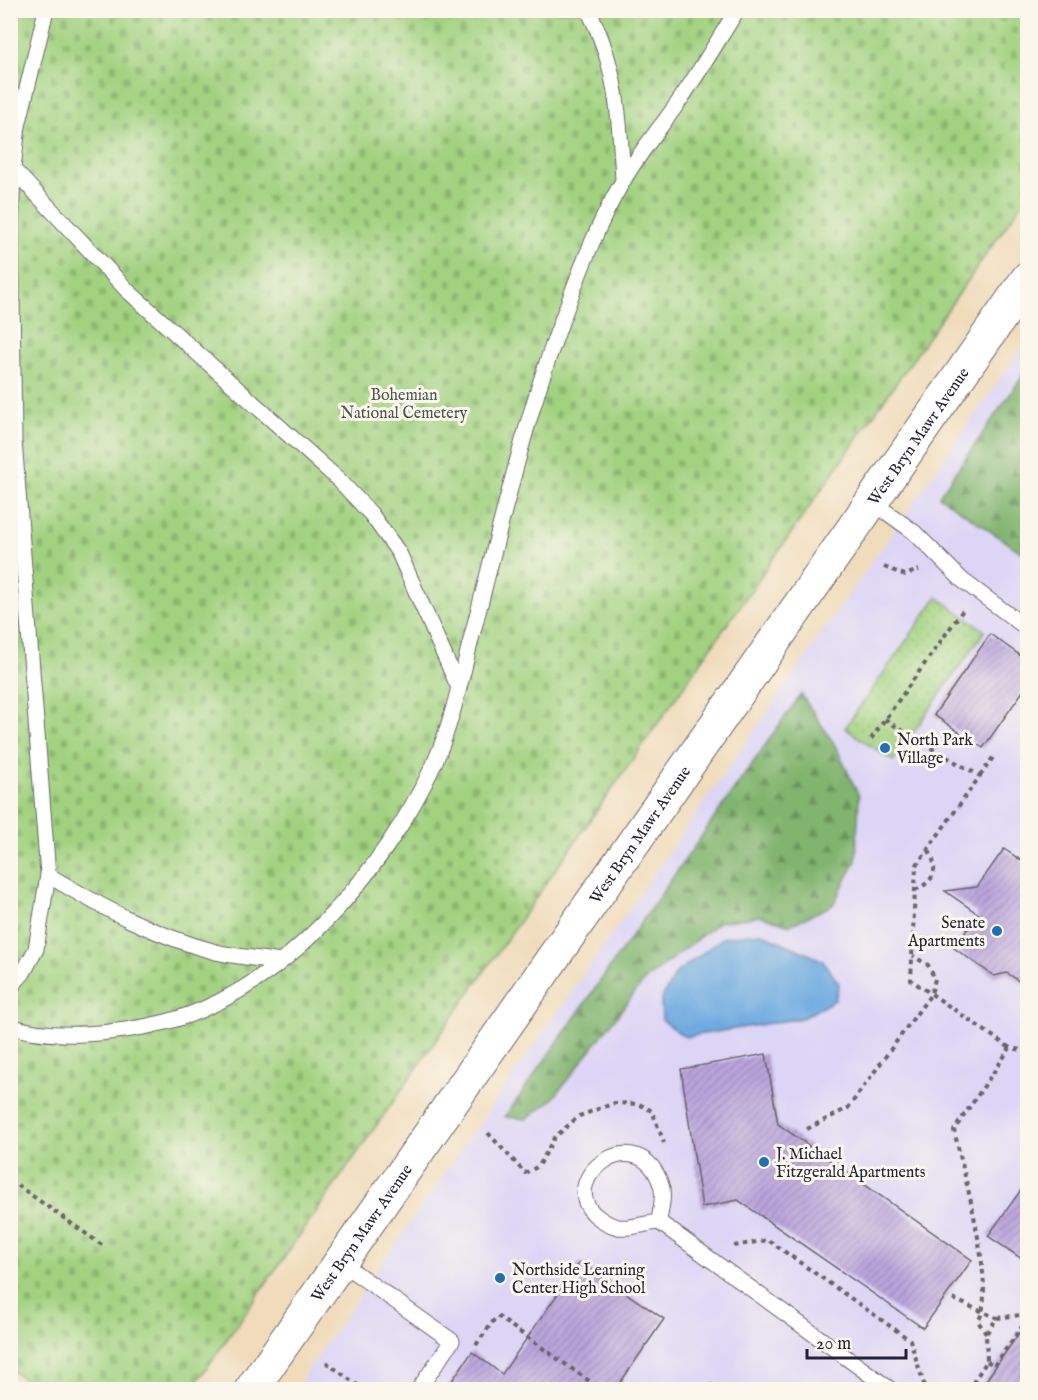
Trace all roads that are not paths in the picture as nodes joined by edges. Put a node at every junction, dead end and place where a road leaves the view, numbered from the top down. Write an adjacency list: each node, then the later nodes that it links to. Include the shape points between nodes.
1 (46, 10): 4 (lane)
2 (588, 10): 6 (lane, via 602,35 618,99)
3 (737, 10): 6 (lane)
4 (14, 128): 5 (lane)
5 (12, 167): 10 (lane, via 128,291 338,478 371,514 399,553); 11 (lane, via 14,440)
6 (623, 180): 10 (lane, via 599,227 564,314 516,468)
7 (1028, 278): 8 (street, West Bryn Mawr Avenue)
8 (871, 501): 9 (lane, via 914,532 976,591); 16 (street, West Bryn Mawr Avenue)
9 (1028, 628)
10 (459, 686): 12 (lane, via 435,762 402,823 364,879 317,930)
11 (48, 875): 12 (lane, via 101,907 156,932 216,952); 13 (lane, via 36,949)
12 (280, 962): 14 (lane, via 218,1003 138,1029 74,1034)
13 (10, 988)
14 (10, 1026)
15 (659, 1222): 15 (lane, via 662,1187 653,1169 640,1156 625,1153 608,1158 589,1173 584,1191 588,1208 602,1222 619,1227); 19 (lane)
16 (340, 1262): 17 (street, West Bryn Mawr Avenue); 18 (lane, via 452,1341)
17 (251, 1389)
18 (418, 1389)
19 (891, 1389)

